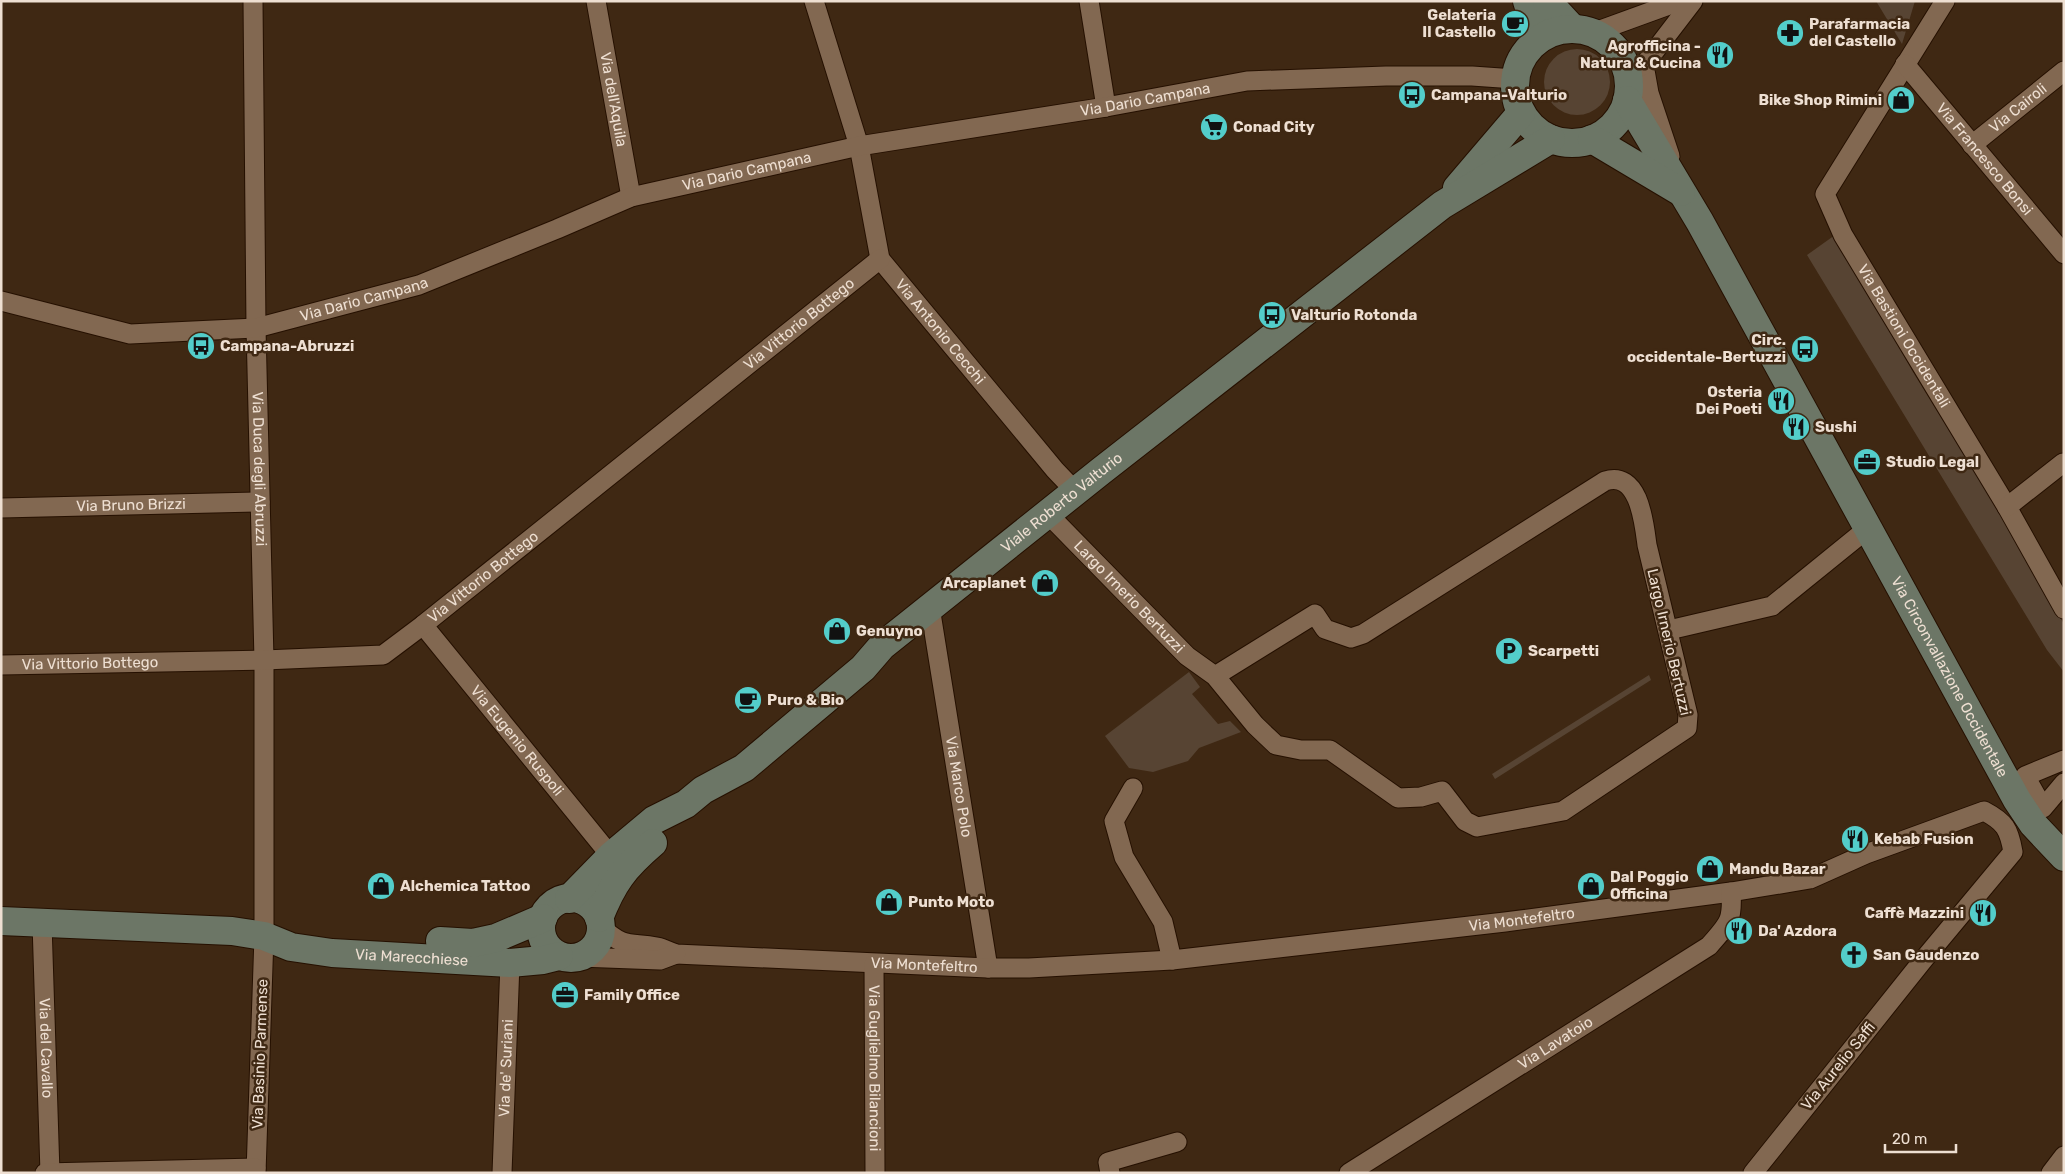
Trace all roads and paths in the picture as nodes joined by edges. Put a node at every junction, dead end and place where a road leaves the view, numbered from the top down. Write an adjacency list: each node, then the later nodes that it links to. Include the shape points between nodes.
1 (253, 1): 29 (street, Via Duca degli Abruzzi)
2 (596, 1): 24 (street, Via dell'Aquila)
3 (814, 1): 22 (street, Via Antonio Cecchi)
4 (1089, 1): 17 (street)
5 (1527, 1): 11 (street)
6 (1547, 1): 10 (street)
7 (1680, 1): 10 (street)
8 (1693, 1): 13 (street)
9 (1945, 1): 12 (street)
10 (1582, 31): 11 (street, via 1551,33); 13 (street, via 1604,40 1622,60)
11 (1539, 40): 15 (street, via 1521,60)
12 (1905, 64): 21 (street, Via Francesco Bonsi); 33 (street, Via Bastioni Occidentali, via 1825,194 1843,235)
13 (1636, 69): 16 (street); 23 (street, Via Circonvallazione Occidentale, via 1649,93)
14 (2064, 71): 21 (street, Via Cairoli)
15 (1515, 79): 17 (street, Via Dario Campana, via 1386,76 1247,80); 18 (street, via 1516,100)
16 (1627, 100): 20 (street, via 1614,124); 23 (street, Via Circonvallazione Occidentale)
17 (1106, 107): 22 (street, Via Dario Campana)
18 (1521, 113): 19 (street, via 1529,124); 25 (street, Viale Roberto Valturio)
19 (1551, 139): 20 (street, via 1564,142); 25 (street, Viale Roberto Valturio)
20 (1592, 139): 23 (street, Via Circonvallazione Occidentale)
21 (1972, 145): 26 (street, Via Francesco Bonsi)
22 (859, 146): 24 (street, Via Dario Campana); 27 (street, Via Antonio Cecchi)
23 (1682, 193): 36 (street, Via Circonvallazione Occidentale)
24 (631, 197): 29 (street, Via Dario Campana, via 419,285)
25 (1442, 205): 31 (street, Viale Roberto Valturio)
26 (2064, 254)
27 (880, 259): 31 (street, Via Antonio Cecchi); 39 (street, Via Vittorio Bottego)
28 (1, 301): 29 (street, Via Dario Campana, via 130,334)
29 (256, 328): 32 (street, Via Duca degli Abruzzi)
30 (2064, 465): 33 (street, via 2062,463)
31 (1076, 492): 35 (street, Viale Roberto Valturio)
32 (260, 502): 34 (street, Via Bruno Brizzi); 41 (street, Via Duca degli Abruzzi)
33 (2007, 507): 38 (street, Via Bastioni Occidentali)
34 (1, 508)
35 (1048, 514): 37 (street, Viale Roberto Valturio); 43 (street, Largo Irnerio Bertuzzi, via 1187,656)
36 (1867, 530): 40 (street, via 1772,606); 48 (street, Via Circonvallazione Occidentale, via 2017,800)
37 (930, 607): 47 (street, Viale Roberto Valturio, via 882,646 864,668 744,768); 64 (street, Via Marco Polo)
38 (2064, 609)
39 (423, 625): 41 (street, Via Vittorio Bottego, via 382,655); 50 (street, Via Eugenio Ruspoli)
40 (1669, 630): 43 (street, Largo Irnerio Bertuzzi, via 1634,494 1624,480 1613,478 1363,634 1351,638 1325,629 1315,614); 43 (street, Largo Irnerio Bertuzzi, via 1688,715 1687,728 1563,811 1477,827 1465,821 1442,791 1421,797 1398,798 1330,750 1301,750 1276,745)
41 (264, 660): 42 (street, Via Vittorio Bottego); 58 (street, Via Duca degli Abruzzi)
42 (1, 665)
43 (1215, 676)
44 (2064, 760): 48 (street, via 2025,776)
45 (2064, 783): 48 (street)
46 (1133, 788): 61 (street, via 1114,821 1124,857 1163,922)
47 (686, 804): 50 (street, Viale Roberto Valturio, via 654,820); 57 (street, Viale Roberto Valturio, via 665,832 617,879)
48 (2038, 816): 51 (street, Via Circonvallazione Occidentale)
49 (1866, 854): 52 (street, Via Montefeltro, via 1810,878); 74 (street, Via Aurelio Saffi, via 1984,811 1999,819 2010,832 2013,852)
50 (611, 856): 53 (street, Viale Roberto Valturio)
51 (2064, 857)
52 (1730, 892): 61 (street, Via Montefeltro, via 1505,922); 73 (street, Via Lavatoio, via 1732,910 1729,924 1709,946)
53 (569, 899): 54 (street, via 553,904); 57 (street, via 587,903)
54 (543, 918): 58 (street, Via Marecchiese, via 496,938 472,943 295,933); 60 (street, via 545,943 551,950)
55 (1, 921): 56 (street, Via Marecchiese)
56 (42, 923): 58 (street, Via Marecchiese); 69 (street, Via del Cavallo)
57 (600, 923): 59 (street, Via Montefeltro, via 614,939 632,945 658,947); 60 (street, via 600,937 596,945 589,952)
58 (264, 936): 62 (street, Via Marecchiese, via 291,947 332,953); 67 (street, Via Basinio Parmense)
59 (676, 954): 60 (street, Via Montefeltro, via 660,960); 63 (street, Via Montefeltro)
60 (569, 956): 62 (street, Via Marecchiese)
61 (1172, 960): 64 (street, Via Montefeltro)
62 (510, 963): 70 (street, Via de' Suriani)
63 (874, 964): 64 (street, Via Montefeltro); 71 (street, Via Guglielmo Bilancioni)
64 (988, 968)
65 (1177, 1142): 72 (street, via 1108,1162)
66 (2064, 1156): 75 (street)
67 (256, 1170): 69 (street)
68 (45, 1173): 69 (street)
69 (50, 1173)
70 (502, 1173)
71 (875, 1173)
72 (1110, 1173)
73 (1349, 1173)
74 (1753, 1173)
75 (2051, 1173)

